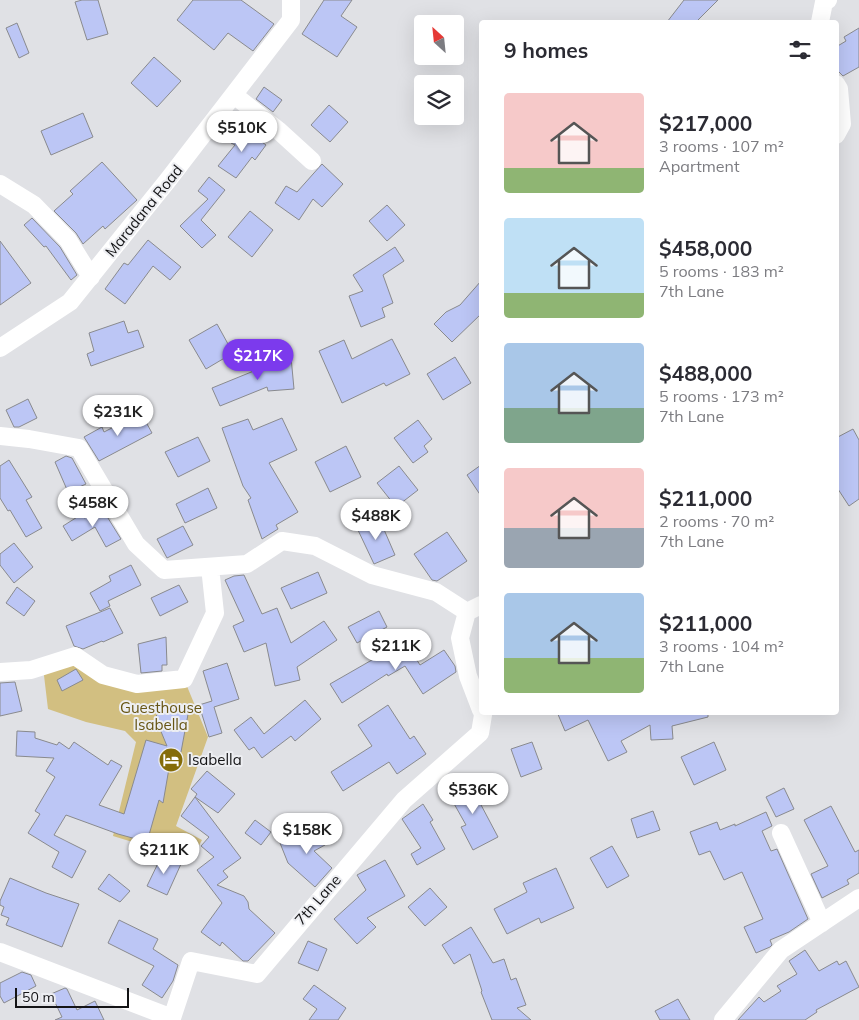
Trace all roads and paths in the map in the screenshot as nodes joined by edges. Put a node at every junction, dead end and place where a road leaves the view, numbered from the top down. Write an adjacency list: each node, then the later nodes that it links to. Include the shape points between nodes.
1 (291, 0): 5 (street, Maradana Road, via 291,20)
2 (828, 0): 3 (street, via 824,2)
3 (820, 20)
4 (839, 89): 6 (street, via 842,124)
5 (234, 95): 7 (street); 9 (street, Maradana Road)
6 (839, 130)
7 (312, 161)
8 (0, 184): 9 (street, via 34,204 68,240)
9 (90, 277): 10 (street, Maradana Road, via 70,302)
10 (0, 348)
11 (0, 436): 12 (street, 7th Lane, via 79,448 136,544 164,570)
12 (210, 567): 13 (street, 7th Lane, via 247,564 282,541 315,546 372,575 436,592); 14 (street, via 214,613 184,679 137,684 103,675 75,656 31,670)
13 (474, 608): 15 (street, 7th Lane, via 460,638 468,676)
14 (0, 672)
15 (479, 704)
16 (483, 715): 20 (street, 7th Lane, via 480,733 404,800 257,974 191,960 172,1018)
17 (781, 833): 19 (street)
18 (859, 898): 19 (street)
19 (822, 923): 21 (street, via 781,950)
20 (0, 952)
21 (723, 1020)

